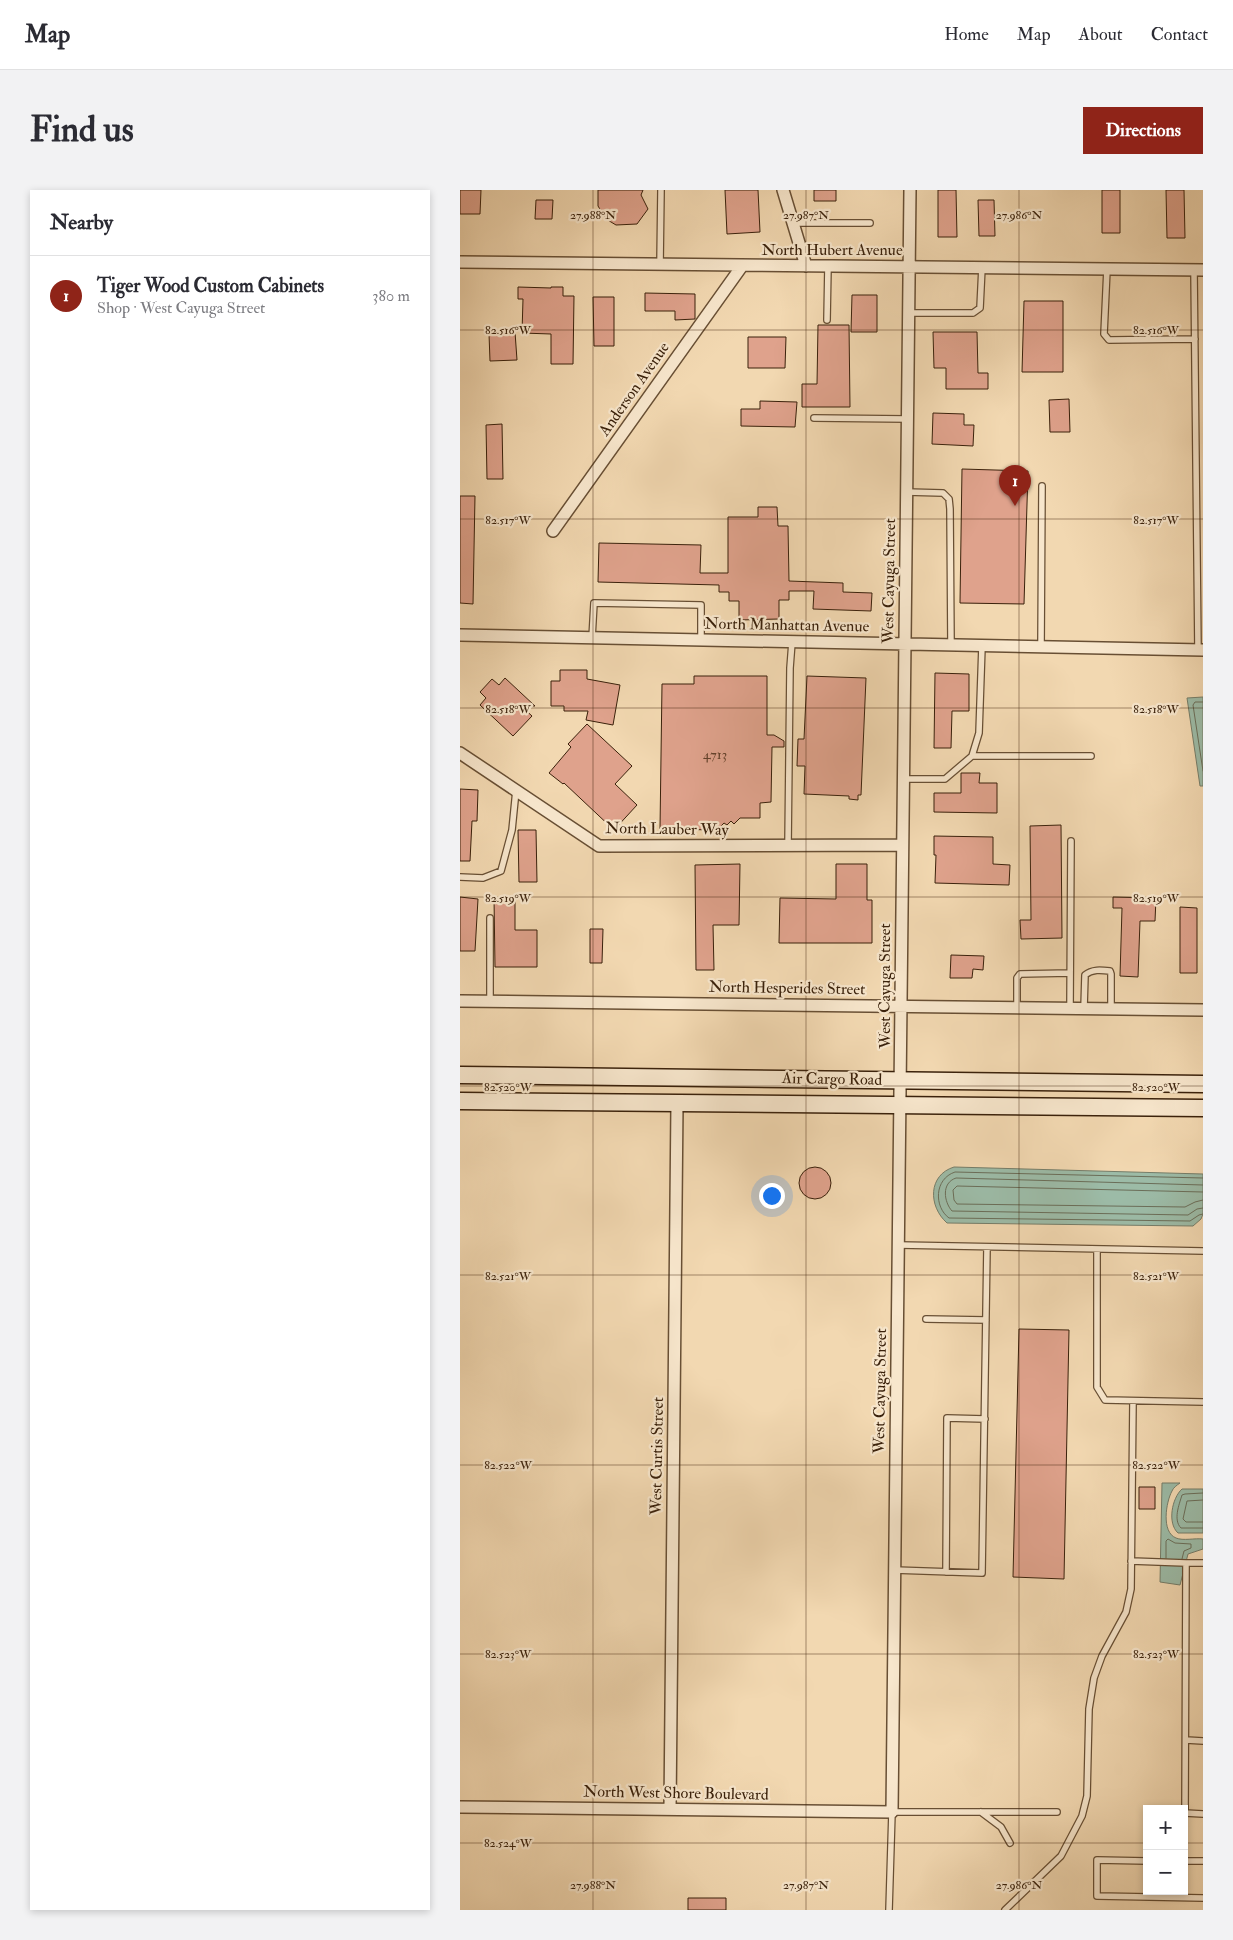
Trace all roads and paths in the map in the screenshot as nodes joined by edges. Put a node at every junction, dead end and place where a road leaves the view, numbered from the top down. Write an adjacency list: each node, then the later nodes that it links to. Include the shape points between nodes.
1 (661, 190): 7 (lane)
2 (783, 190): 4 (street)
3 (910, 190): 11 (street, West Cayuga Street)
4 (793, 223): 5 (lane); 9 (street)
5 (870, 223)
6 (460, 262): 7 (street, North Hubert Avenue)
7 (660, 265): 8 (street, North Hubert Avenue)
8 (742, 266): 9 (street, North Hubert Avenue); 22 (street, Anderson Avenue)
9 (806, 266): 10 (street, North Hubert Avenue)
10 (828, 266): 11 (street, North Hubert Avenue); 16 (lane)
11 (909, 266): 12 (street, North Hubert Avenue); 15 (street, West Cayuga Street)
12 (982, 268): 13 (street, North Hubert Avenue); 15 (lane, via 978,311)
13 (1107, 269): 14 (street, North Hubert Avenue); 17 (lane, via 1106,338)
14 (1198, 270): 17 (lane)
15 (909, 313): 19 (street, West Cayuga Street)
16 (827, 320)
17 (1195, 339): 31 (lane)
18 (814, 418): 19 (lane)
19 (907, 419): 21 (street, West Cayuga Street)
20 (1042, 486): 30 (lane)
21 (906, 492): 27 (street, West Cayuga Street); 28 (lane, via 943,493 948,498)
22 (553, 531)
23 (460, 635): 24 (street, North Manhattan Avenue)
24 (592, 638): 25 (street, North Manhattan Avenue); 25 (lane, via 594,603 604,603 701,605)
25 (701, 640): 26 (street, North Manhattan Avenue)
26 (792, 642): 27 (street, North Manhattan Avenue); 39 (lane)
27 (904, 644): 28 (street, North Manhattan Avenue); 35 (street, West Cayuga Street)
28 (951, 645): 29 (street, North Manhattan Avenue)
29 (982, 646): 30 (street, North Manhattan Avenue); 33 (lane, via 978,733)
30 (1041, 647): 31 (street, North Manhattan Avenue)
31 (1200, 650)
32 (460, 753): 36 (street, North Lauber Way)
33 (972, 756): 34 (lane); 35 (lane, via 945,779)
34 (1091, 756)
35 (902, 779): 38 (street, West Cayuga Street)
36 (516, 790): 39 (street, North Lauber Way, via 599,846); 40 (lane, via 512,830 501,871 483,878)
37 (1070, 841): 42 (lane)
38 (902, 845): 39 (street, North Lauber Way); 45 (street, West Cayuga Street)
39 (788, 846)
40 (460, 877)
41 (490, 918): 44 (lane)
42 (1070, 973): 46 (lane, via 1020,974 1017,978); 47 (lane)
43 (460, 1000): 44 (street, North Hesperides Street)
44 (490, 1000): 45 (street, North Hesperides Street)
45 (901, 1005): 46 (street, North Hesperides Street); 52 (street, West Cayuga Street)
46 (1017, 1007): 47 (street, North Hesperides Street)
47 (1070, 1008): 48 (street, North Hesperides Street)
48 (1084, 1008): 49 (street, North Hesperides Street); 49 (lane, via 1086,975 1093,970 1110,971 1112,974)
49 (1111, 1008): 50 (street, North Hesperides Street)
50 (1203, 1010)
51 (460, 1075): 52 (street, Air Cargo Road)
52 (900, 1079): 53 (street, Air Cargo Road); 56 (street, West Cayuga Street)
53 (1203, 1084)
54 (460, 1101): 55 (street, Air Cargo Road)
55 (677, 1104): 56 (street, Air Cargo Road); 75 (street, West Curtis Street)
56 (900, 1106): 57 (street, Air Cargo Road); 58 (street, West Cayuga Street)
57 (1203, 1108)
58 (899, 1245): 59 (lane); 70 (street, West Cayuga Street)
59 (987, 1246): 60 (lane); 63 (lane)
60 (1097, 1249): 61 (lane); 64 (lane, via 1097,1387 1105,1400)
61 (1203, 1251)
62 (926, 1319): 63 (lane)
63 (986, 1320): 66 (lane)
64 (1133, 1401): 65 (lane); 67 (lane)
65 (1203, 1402)
66 (984, 1419): 71 (lane, via 982,1573); 71 (lane, via 947,1418)
67 (1131, 1561): 68 (lane); 86 (lane, via 1131,1589 1126,1612 1094,1678 1082,1816 1060,1856)
68 (1186, 1563): 69 (lane); 72 (lane)
69 (1203, 1564)
70 (894, 1570): 71 (lane); 76 (street, West Cayuga Street)
71 (946, 1572)
72 (1186, 1740): 73 (lane); 79 (lane, via 1185,1813)
73 (1203, 1741)
74 (460, 1806): 75 (street, North West Shore Boulevard)
75 (670, 1808): 76 (street, North West Shore Boulevard)
76 (892, 1812): 77 (lane); 85 (lane)
77 (981, 1812): 78 (lane); 80 (lane, via 1001,1827)
78 (1057, 1812)
79 (1203, 1814)
80 (1010, 1843)
81 (1143, 1861): 84 (lane, via 1096,1860 1097,1896)
82 (1188, 1861): 83 (lane)
83 (1203, 1861)
84 (1203, 1898)
85 (889, 1910)
86 (1005, 1910)

